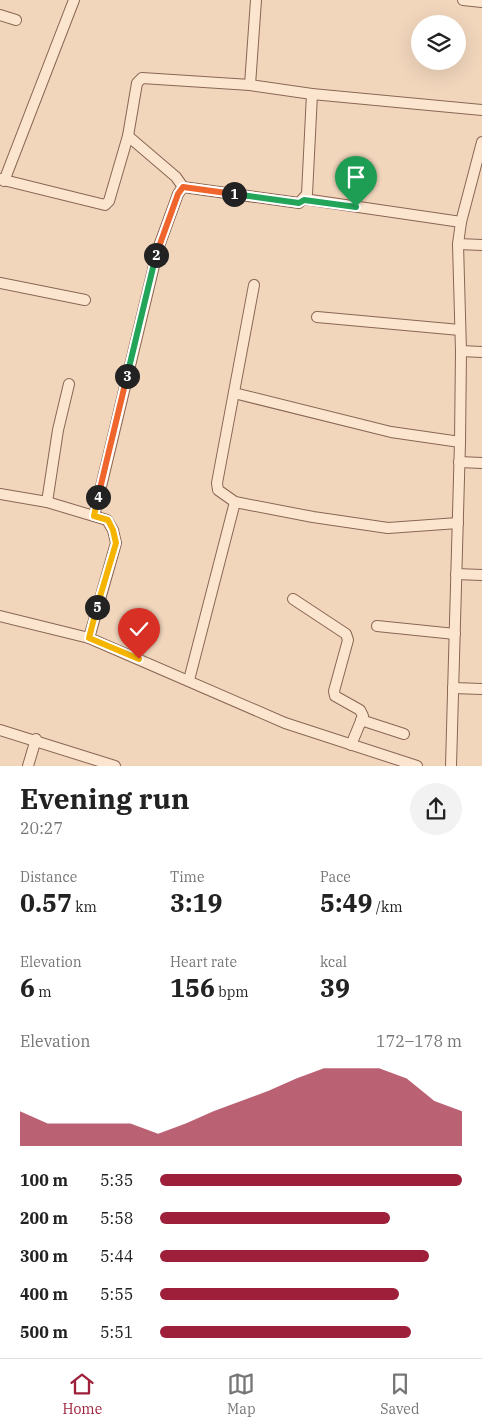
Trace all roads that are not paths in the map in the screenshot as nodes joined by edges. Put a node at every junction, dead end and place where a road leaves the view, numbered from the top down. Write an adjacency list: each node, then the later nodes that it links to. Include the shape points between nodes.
1 (74, 0): 12 (street)
2 (256, 0): 7 (street)
3 (462, 0): 4 (street)
4 (482, 2)
5 (0, 15): 6 (street)
6 (16, 20)
7 (250, 85): 8 (street); 10 (street, via 142,78 138,83)
8 (312, 94): 9 (street); 14 (street, via 307,194)
9 (482, 110)
10 (128, 136): 12 (street, via 109,201 104,204); 13 (street, via 176,177)
11 (482, 142): 15 (street)
12 (2, 180)
13 (183, 187): 14 (street, via 299,203); 33 (street, via 158,249)
14 (304, 200): 15 (street)
15 (461, 222): 16 (street)
16 (458, 244): 17 (street); 22 (street)
17 (482, 245)
18 (0, 283): 20 (street)
19 (254, 285): 26 (street)
20 (85, 300)
21 (317, 317): 22 (street)
22 (460, 330): 23 (street)
23 (461, 351): 24 (street); 27 (street)
24 (482, 352)
25 (69, 384): 31 (street)
26 (234, 393): 27 (street, via 391,432); 32 (street, via 217,483 218,490)
27 (460, 442): 28 (street)
28 (459, 462): 29 (street); 34 (street)
29 (482, 463)
30 (0, 494): 31 (street)
31 (47, 502): 33 (street)
32 (235, 502): 34 (street, via 388,528); 42 (street)
33 (94, 516): 41 (street, via 108,520 116,543)
34 (458, 523): 35 (street)
35 (456, 574): 36 (street); 40 (street)
36 (482, 576)
37 (294, 599): 45 (street, via 346,634 348,640 334,691 335,696 360,710)
38 (0, 616): 41 (street)
39 (377, 626): 40 (street)
40 (455, 634): 43 (street)
41 (89, 638): 42 (street)
42 (190, 680): 49 (street, via 285,722)
43 (453, 688): 44 (street); 53 (street)
44 (482, 689)
45 (361, 720): 47 (street); 49 (street)
46 (0, 730): 48 (street)
47 (404, 734)
48 (36, 739): 50 (street); 51 (street)
49 (351, 745): 52 (street)
50 (28, 766)
51 (115, 766)
52 (417, 766)
53 (451, 766)

